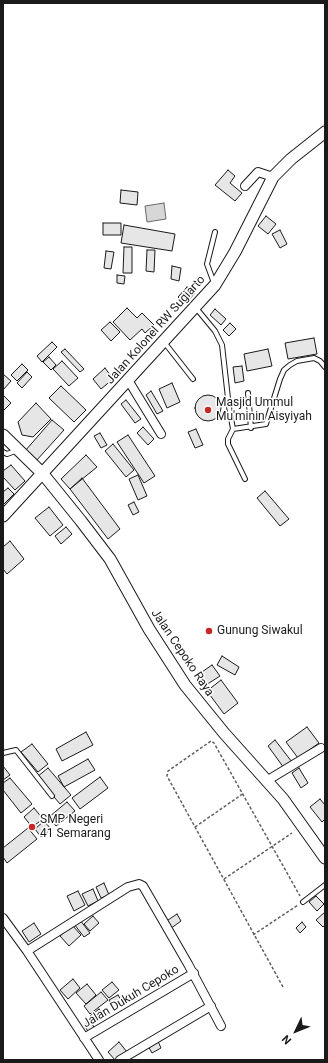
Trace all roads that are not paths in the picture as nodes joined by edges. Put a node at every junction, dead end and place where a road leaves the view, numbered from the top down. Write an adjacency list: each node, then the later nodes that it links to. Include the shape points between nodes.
1 (325, 132): 2 (main road, Jalan Kolonel RW Sugiarto, via 290,159)
2 (273, 177): 3 (street, via 258,172); 5 (main road, Jalan Kolonel RW Sugiarto, via 235,252)
3 (245, 186)
4 (215, 232): 5 (lane, via 206,264)
5 (215, 285): 6 (main road, Jalan Kolonel RW Sugiarto)
6 (195, 308): 7 (main road, Jalan Kolonel RW Sugiarto); 13 (lane, via 215,331 222,345)
7 (164, 342): 9 (main road, Jalan Kolonel RW Sugiarto); 10 (lane)
8 (325, 367): 12 (lane, via 314,358 294,362 287,367 280,379 268,422 264,426)
9 (128, 380): 14 (street); 18 (main road, Jalan Kolonel RW Sugiarto)
10 (193, 380)
11 (248, 393): 12 (lane)
12 (251, 428): 13 (lane)
13 (233, 429): 19 (lane, via 228,444)
14 (161, 434)
15 (3, 435): 16 (main road, Jalan Cepoko Raya)
16 (19, 450): 17 (lane, via 7,454); 18 (main road, Jalan Cepoko Raya)
17 (3, 452)
18 (43, 474): 20 (main road, Jalan Kolonel RW Sugiarto); 23 (main road, Jalan Cepoko Raya, via 110,559 149,629 185,684 224,733)
19 (245, 479)
20 (3, 516)
21 (321, 748): 23 (street)
22 (3, 753): 24 (lane, via 16,750)
23 (268, 780): 25 (main road, Jalan Cepoko Raya)
24 (52, 796)
25 (325, 858)
26 (325, 885): 27 (lane)
27 (303, 902)
28 (3, 918): 29 (street, Jalan Dukuh Cepoko)
29 (27, 950): 30 (street, Jalan Dukuh Cepoko, via 128,887 139,884 143,886); 33 (street, Jalan Dukuh Cepoko)
30 (194, 973): 31 (street); 33 (street, Jalan Dukuh Cepoko)
31 (211, 1006): 32 (street); 35 (street)
32 (220, 1026)
33 (84, 1038): 34 (street, Jalan Dukuh Cepoko)
34 (99, 1060)
35 (120, 1060)

